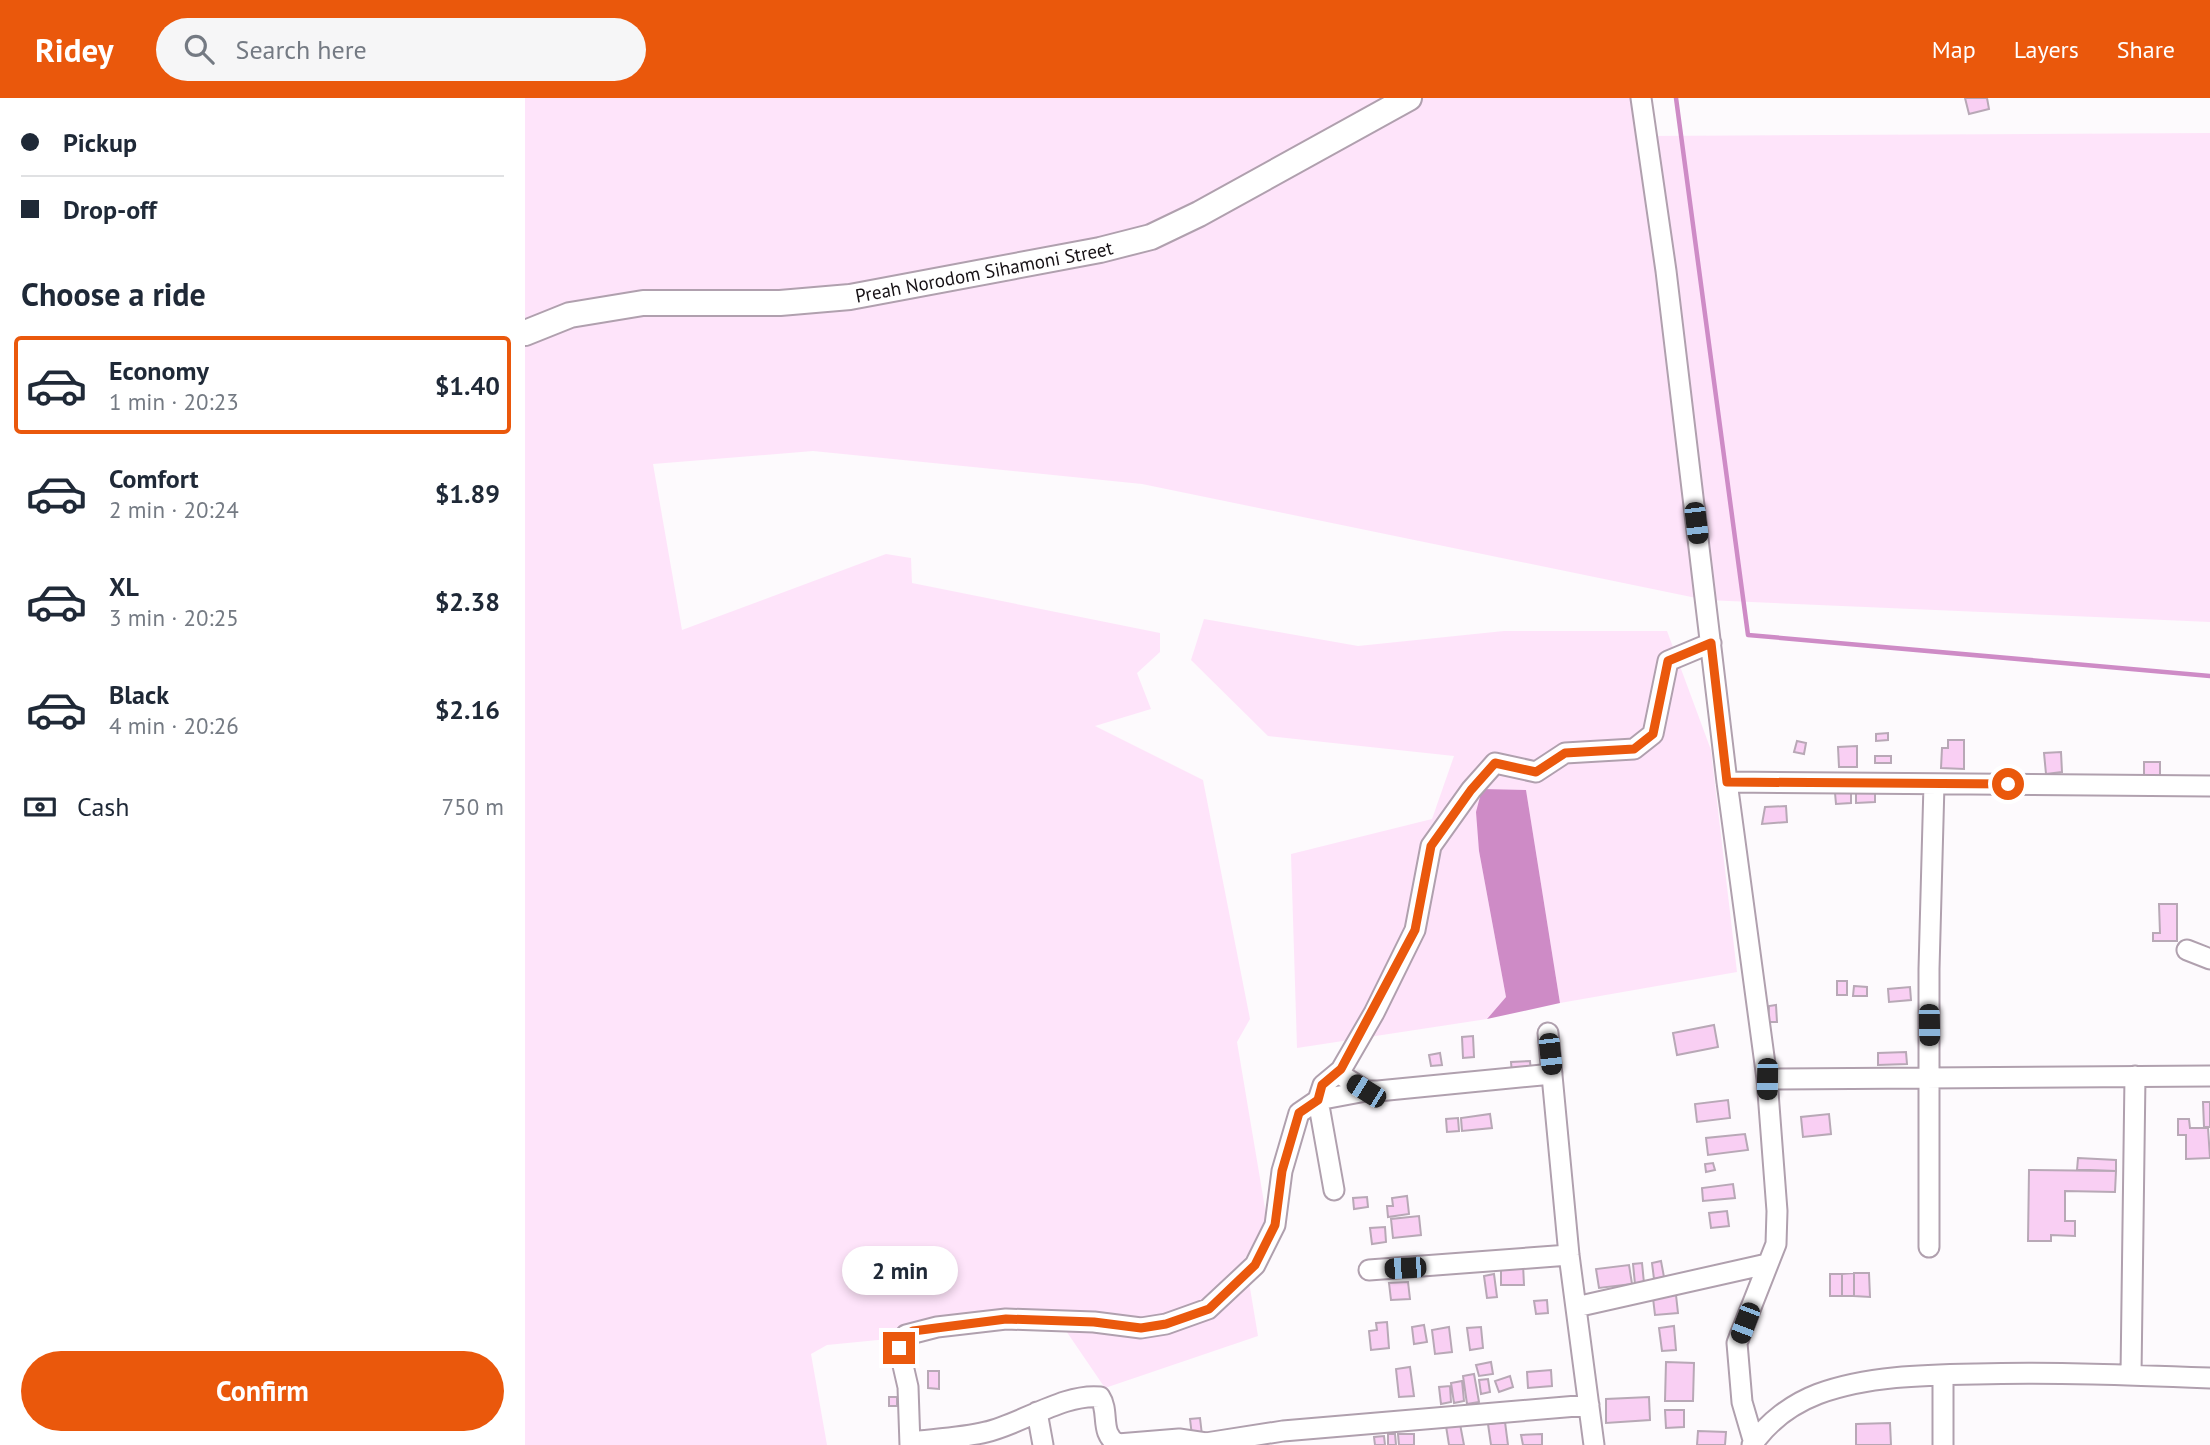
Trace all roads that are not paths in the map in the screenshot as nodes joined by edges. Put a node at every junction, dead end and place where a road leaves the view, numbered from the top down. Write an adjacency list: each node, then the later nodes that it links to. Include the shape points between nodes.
1 (1409, 98): 3 (main road, Preah Norodom Sihamoni Street, via 1151,237 850,297 780,303 643,303 570,315)
2 (1641, 98): 4 (street)
3 (525, 333)
4 (1711, 643): 5 (street); 11 (street, via 1668,661 1653,734 1634,749 1565,753 1536,772 1495,763 1471,790 1431,846 1415,930)
5 (1727, 782): 6 (street); 16 (street)
6 (1934, 784): 7 (street); 15 (street)
7 (2210, 786)
8 (2187, 950): 9 (street)
9 (2210, 959)
10 (1548, 1033): 12 (street)
11 (1338, 1073): 17 (street); 18 (street, via 1322,1085)
12 (1552, 1074): 17 (street); 21 (street)
13 (2135, 1076): 14 (street); 15 (street); 26 (street)
14 (2210, 1076)
15 (1929, 1077): 16 (street); 20 (street)
16 (1767, 1079): 22 (street, via 1777,1211 1776,1244)
17 (1366, 1091): 18 (street)
18 (1318, 1100): 19 (street); 31 (street, via 1299,1113 1282,1171 1275,1225 1255,1265 1209,1309 1141,1328 1006,1319 906,1335 899,1348 908,1387)
19 (1334, 1190)
20 (1929, 1247)
21 (1569, 1255): 23 (street); 24 (street)
22 (1767, 1264): 24 (street); 30 (street, via 1737,1343 1742,1402)
23 (1369, 1270)
24 (1576, 1307): 28 (street)
25 (1943, 1375): 26 (street); 30 (street, via 1898,1378 1817,1394 1780,1415); 35 (street)
26 (2131, 1375): 27 (street)
27 (2210, 1378)
28 (1588, 1405): 32 (street, via 1283,1431); 34 (street)
29 (1037, 1412): 31 (street, via 986,1432); 32 (street, via 1100,1397 1106,1431 1118,1444 1179,1439); 33 (street)
30 (1758, 1441)
31 (910, 1443)
32 (1206, 1444)
33 (1042, 1445)
34 (1594, 1445)
35 (1943, 1445)

